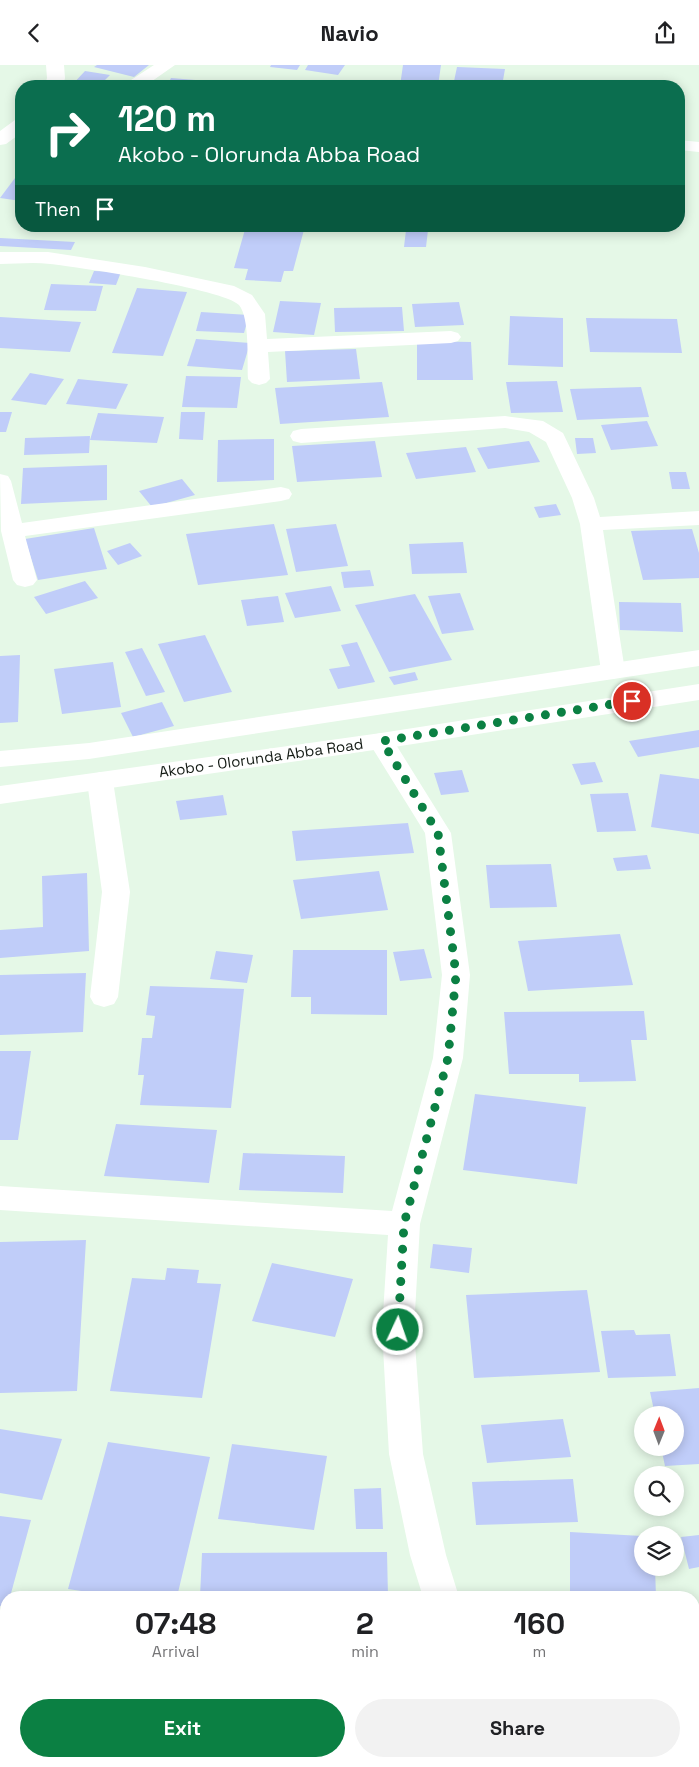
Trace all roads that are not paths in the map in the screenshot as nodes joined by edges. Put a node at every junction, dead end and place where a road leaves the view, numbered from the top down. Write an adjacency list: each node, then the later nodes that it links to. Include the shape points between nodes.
1 (55, 65): 3 (street)
2 (166, 65): 4 (street)
3 (56, 80)
4 (143, 80)
5 (15, 129): 6 (street)
6 (0, 141)
7 (685, 146): 8 (street)
8 (699, 147)
9 (0, 258): 11 (street, via 57,260 227,290 245,299 255,314)
10 (451, 337): 11 (street)
11 (257, 346): 12 (street)
12 (259, 379)
13 (302, 436): 17 (street, via 505,422 535,426 555,439)
14 (0, 481): 18 (street)
15 (281, 494): 18 (street)
16 (699, 518): 17 (street)
17 (591, 524): 21 (street)
18 (12, 531): 19 (street)
19 (25, 580)
20 (699, 658): 21 (street)
21 (613, 671): 24 (street, via 90,751)
22 (699, 692): 23 (street, Akobo - Olorunda Abba Road)
23 (382, 741): 25 (street, Akobo - Olorunda Abba Road); 29 (street, via 438,833 456,975 448,1058)
24 (0, 759)
25 (100, 781): 26 (street, Akobo - Olorunda Abba Road); 27 (street, via 116,892)
26 (0, 795)
27 (104, 997)
28 (0, 1198): 29 (street)
29 (404, 1224): 30 (street, via 398,1330 406,1454)
30 (439, 1591)

